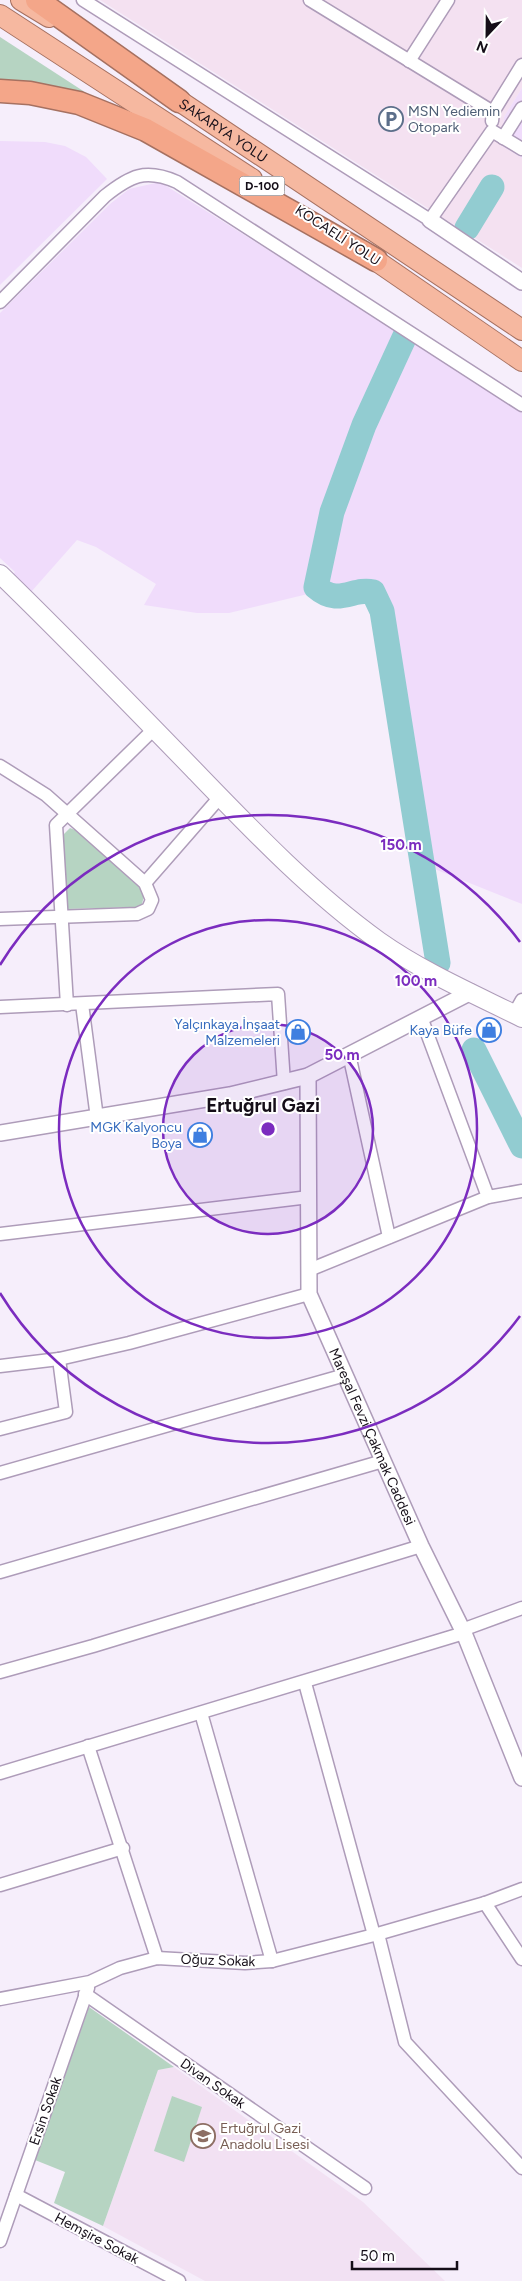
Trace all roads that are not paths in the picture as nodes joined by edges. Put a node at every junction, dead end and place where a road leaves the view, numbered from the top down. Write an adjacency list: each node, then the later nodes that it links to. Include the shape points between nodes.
1 (21, 0): 10 (highway, SAKARYA YOLU / D-100)
2 (37, 0): 10 (highway)
3 (83, 0): 16 (street)
4 (448, 0): 7 (street)
5 (313, 1): 7 (street)
6 (0, 15): 17 (highway, KOCAELİ YOLU / D-100)
7 (409, 61): 12 (street)
8 (522, 65): 12 (street)
9 (0, 91): 17 (highway, via 30,93 79,103 146,130)
10 (180, 101): 20 (highway, SAKARYA YOLU / D-100)
11 (522, 108): 14 (street)
12 (493, 112): 13 (street)
13 (492, 131): 14 (street); 16 (street)
14 (503, 138): 15 (street)
15 (522, 149)
16 (430, 220): 18 (street)
17 (376, 260): 21 (highway, KOCAELİ YOLU / D-100)
18 (522, 282)
19 (0, 302): 22 (street, via 105,196 122,183 141,175 163,176)
20 (522, 330)
21 (522, 360)
22 (522, 405)
23 (2, 577): 24 (main road)
24 (154, 729): 26 (main road); 27 (street)
25 (0, 766): 27 (street, via 46,795)
26 (220, 798): 28 (street); 31 (main road, via 303,879 358,925 411,962)
27 (67, 814): 28 (street); 29 (street, via 55,829)
28 (145, 883): 29 (street, via 152,900 144,912)
29 (61, 917): 30 (street); 33 (street)
30 (0, 919)
31 (471, 992): 35 (main road); 36 (street)
32 (82, 1004): 33 (street); 39 (street, via 278,994); 40 (street)
33 (67, 1005): 34 (street)
34 (0, 1008)
35 (520, 1010)
36 (421, 1017): 37 (street); 44 (street)
37 (349, 1054): 38 (street); 46 (street)
38 (308, 1076): 39 (street); 43 (street, Mareşal Fevzi Çakmak Caddesi)
39 (284, 1083): 40 (street)
40 (97, 1118): 41 (street)
41 (0, 1133)
42 (522, 1191): 44 (street)
43 (309, 1197): 45 (street); 47 (street, Mareşal Fevzi Çakmak Caddesi)
44 (488, 1197): 46 (street)
45 (0, 1234)
46 (389, 1237): 47 (street)
47 (309, 1270): 48 (street, Mareşal Fevzi Çakmak Caddesi)
48 (309, 1294): 49 (street); 51 (street, Mareşal Fevzi Çakmak Caddesi)
49 (59, 1359): 50 (street); 52 (street, via 66,1412)
50 (0, 1366)
51 (345, 1375): 53 (street, Mareşal Fevzi Çakmak Caddesi); 54 (street)
52 (0, 1429)
53 (383, 1461): 55 (street, Mareşal Fevzi Çakmak Caddesi); 56 (street)
54 (0, 1473)
55 (421, 1546): 58 (street, Mareşal Fevzi Çakmak Caddesi); 59 (street)
56 (0, 1572)
57 (522, 1608): 58 (street)
58 (463, 1631): 60 (street); 64 (street, Mareşal Fevzi Çakmak Caddesi)
59 (0, 1672)
60 (305, 1683): 61 (street); 69 (street)
61 (201, 1713): 62 (street); 72 (street)
62 (88, 1746): 63 (street); 65 (street)
63 (0, 1773)
64 (522, 1778)
65 (123, 1848): 66 (street); 70 (street)
66 (0, 1885)
67 (522, 1889): 68 (street, Oğuz Sokak)
68 (485, 1903): 69 (street, Oğuz Sokak); 71 (street)
69 (376, 1935): 72 (street, Oğuz Sokak); 76 (street, via 405,2042)
70 (157, 1958): 72 (street, Oğuz Sokak, via 246,1963); 73 (street, Oğuz Sokak, via 120,1968)
71 (522, 1960)
72 (272, 1961)
73 (90, 1982): 74 (street, Ersin Sokak); 75 (street, Oğuz Sokak)
74 (86, 1994): 77 (street, Divan Sokak); 78 (street, Ersin Sokak)
75 (0, 1999)
76 (522, 2168)
77 (365, 2188)
78 (16, 2195): 79 (street, Ersin Sokak); 80 (street, Hemşire Sokak)
79 (0, 2241)
80 (179, 2281)

